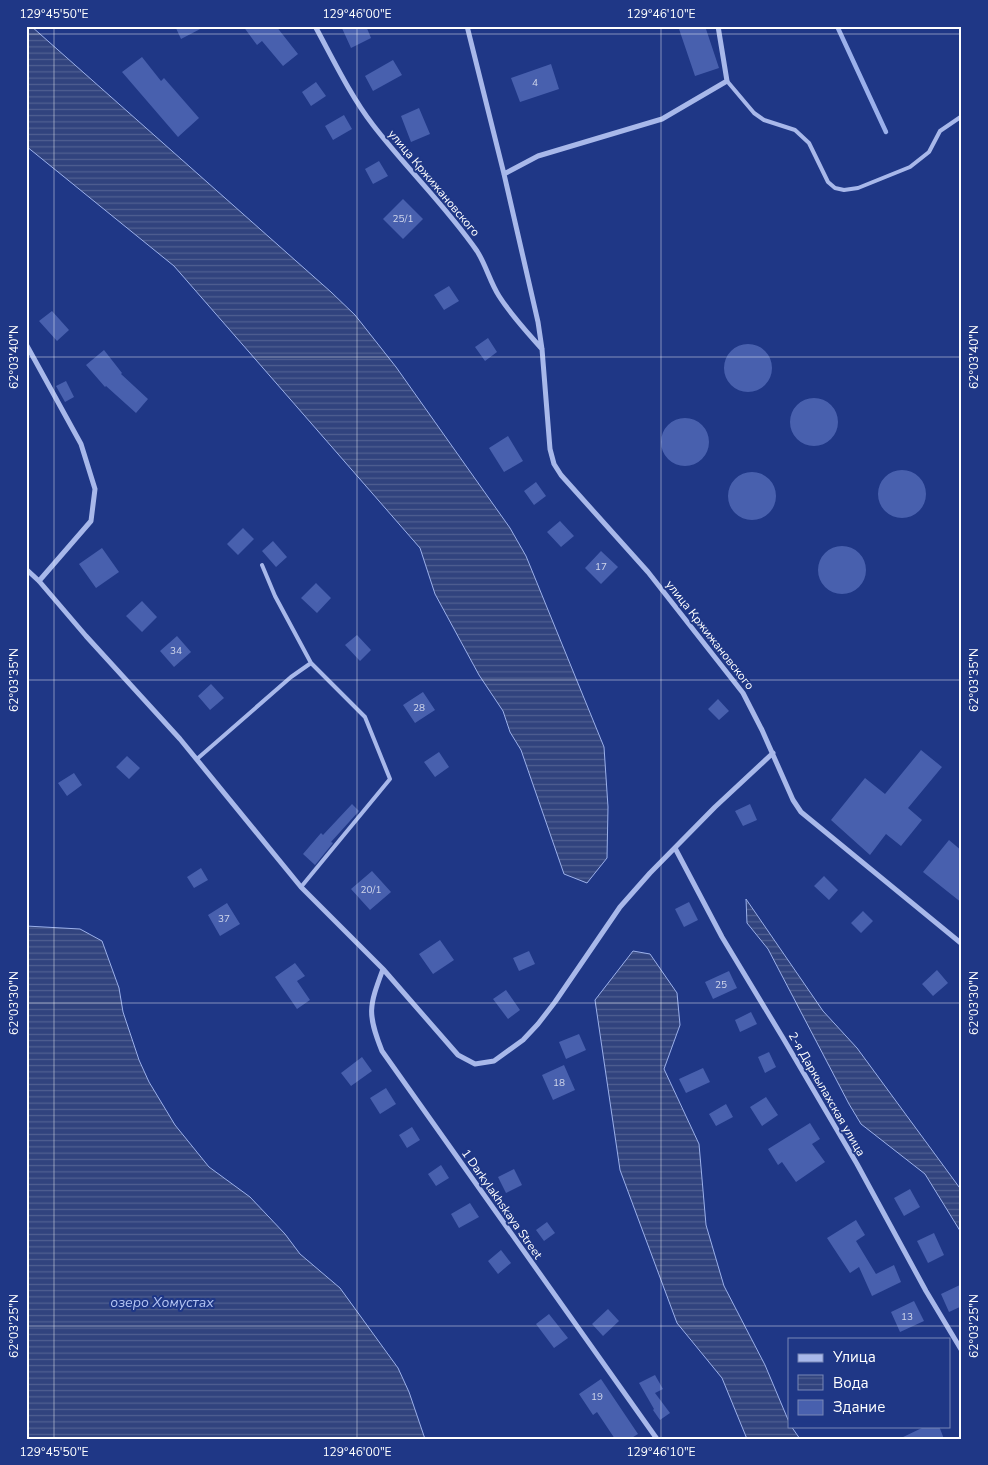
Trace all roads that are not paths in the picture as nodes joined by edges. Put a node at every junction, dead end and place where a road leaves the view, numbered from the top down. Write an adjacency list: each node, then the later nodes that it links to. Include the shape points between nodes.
1 (314, 26): 8 (street, улица Кржижановского, via 371,123 473,246 498,294)
2 (468, 26): 6 (street, улица Кржижановского)
3 (718, 26): 4 (street)
4 (727, 81): 5 (lane, via 754,113 764,120 795,130 809,142 828,182 834,188 844,190 858,188 910,167 929,152 940,131); 6 (street, via 662,118 538,156)
5 (962, 116)
6 (504, 174): 8 (street, улица Кржижановского)
7 (26, 344): 11 (street, via 81,444 95,489 91,521)
8 (542, 350): 13 (street, улица Кржижановского, via 548,433 554,464 648,572 743,693)
9 (262, 565): 12 (lane)
10 (26, 569): 11 (street)
11 (39, 581): 14 (street)
12 (311, 663): 14 (lane); 16 (lane, via 365,717 390,779)
13 (773, 753): 15 (street); 17 (street, улица Кржижановского, via 801,812)
14 (197, 759): 16 (street)
15 (675, 848): 18 (street, via 620,907 538,1024 523,1040 494,1061 475,1064 458,1055); 19 (street, 2-я Даркылахская улица, via 722,937 852,1156)
16 (301, 887): 18 (street)
17 (962, 944)
18 (384, 969): 20 (street, 1 Darkylakhskaya Street, via 371,1003 372,1025 382,1052)
19 (962, 1351)
20 (657, 1439)

